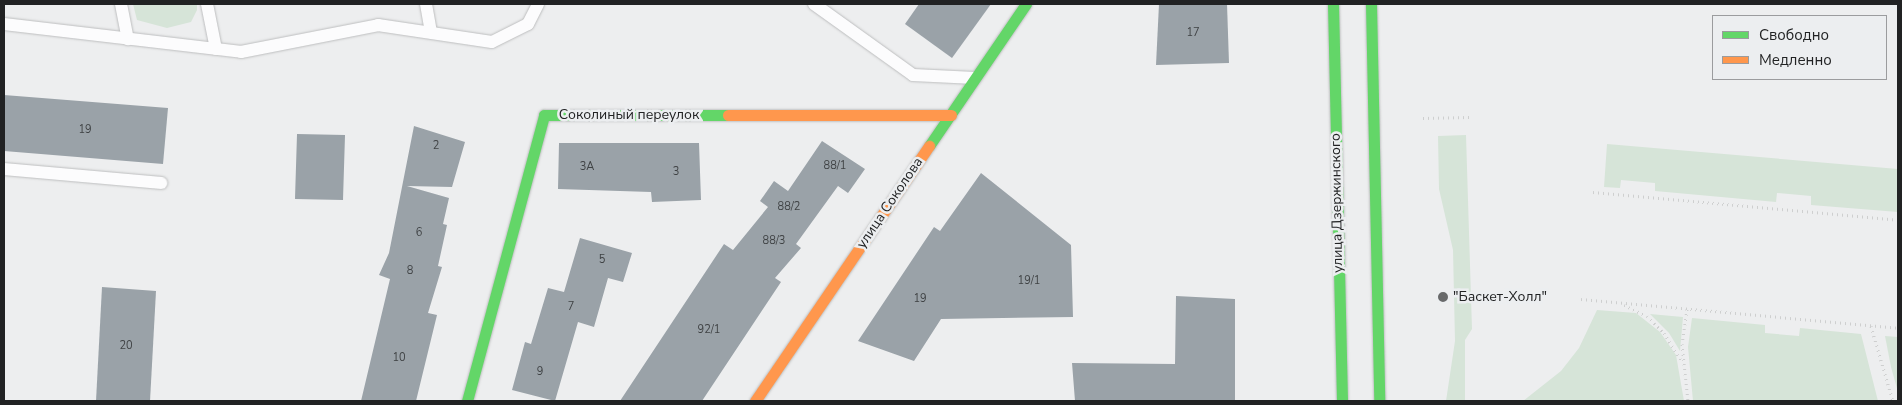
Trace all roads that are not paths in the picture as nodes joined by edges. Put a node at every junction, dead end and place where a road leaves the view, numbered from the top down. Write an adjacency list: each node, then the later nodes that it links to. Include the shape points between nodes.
1 (121, 4): 11 (lane)
2 (207, 4): 12 (lane)
3 (426, 4): 10 (lane)
4 (538, 4): 10 (lane, via 528,24 492,42)
5 (814, 4): 13 (lane, via 913,75)
6 (1026, 4): 13 (street, улица Соколова)
7 (1333, 4): 19 (street, улица Дзержинского)
8 (1371, 4): 20 (street)
9 (4, 24): 11 (lane)
10 (431, 33): 12 (lane, via 378,25 241,52)
11 (128, 39): 12 (lane)
12 (216, 49)
13 (976, 78): 14 (street, улица Соколова)
14 (950, 115): 17 (street, Соколиный переулок, via 544,115); 18 (street, улица Соколова)
15 (4, 169): 16 (lane)
16 (161, 183)
17 (467, 401)
18 (755, 401)
19 (1342, 401)
20 (1379, 401)

